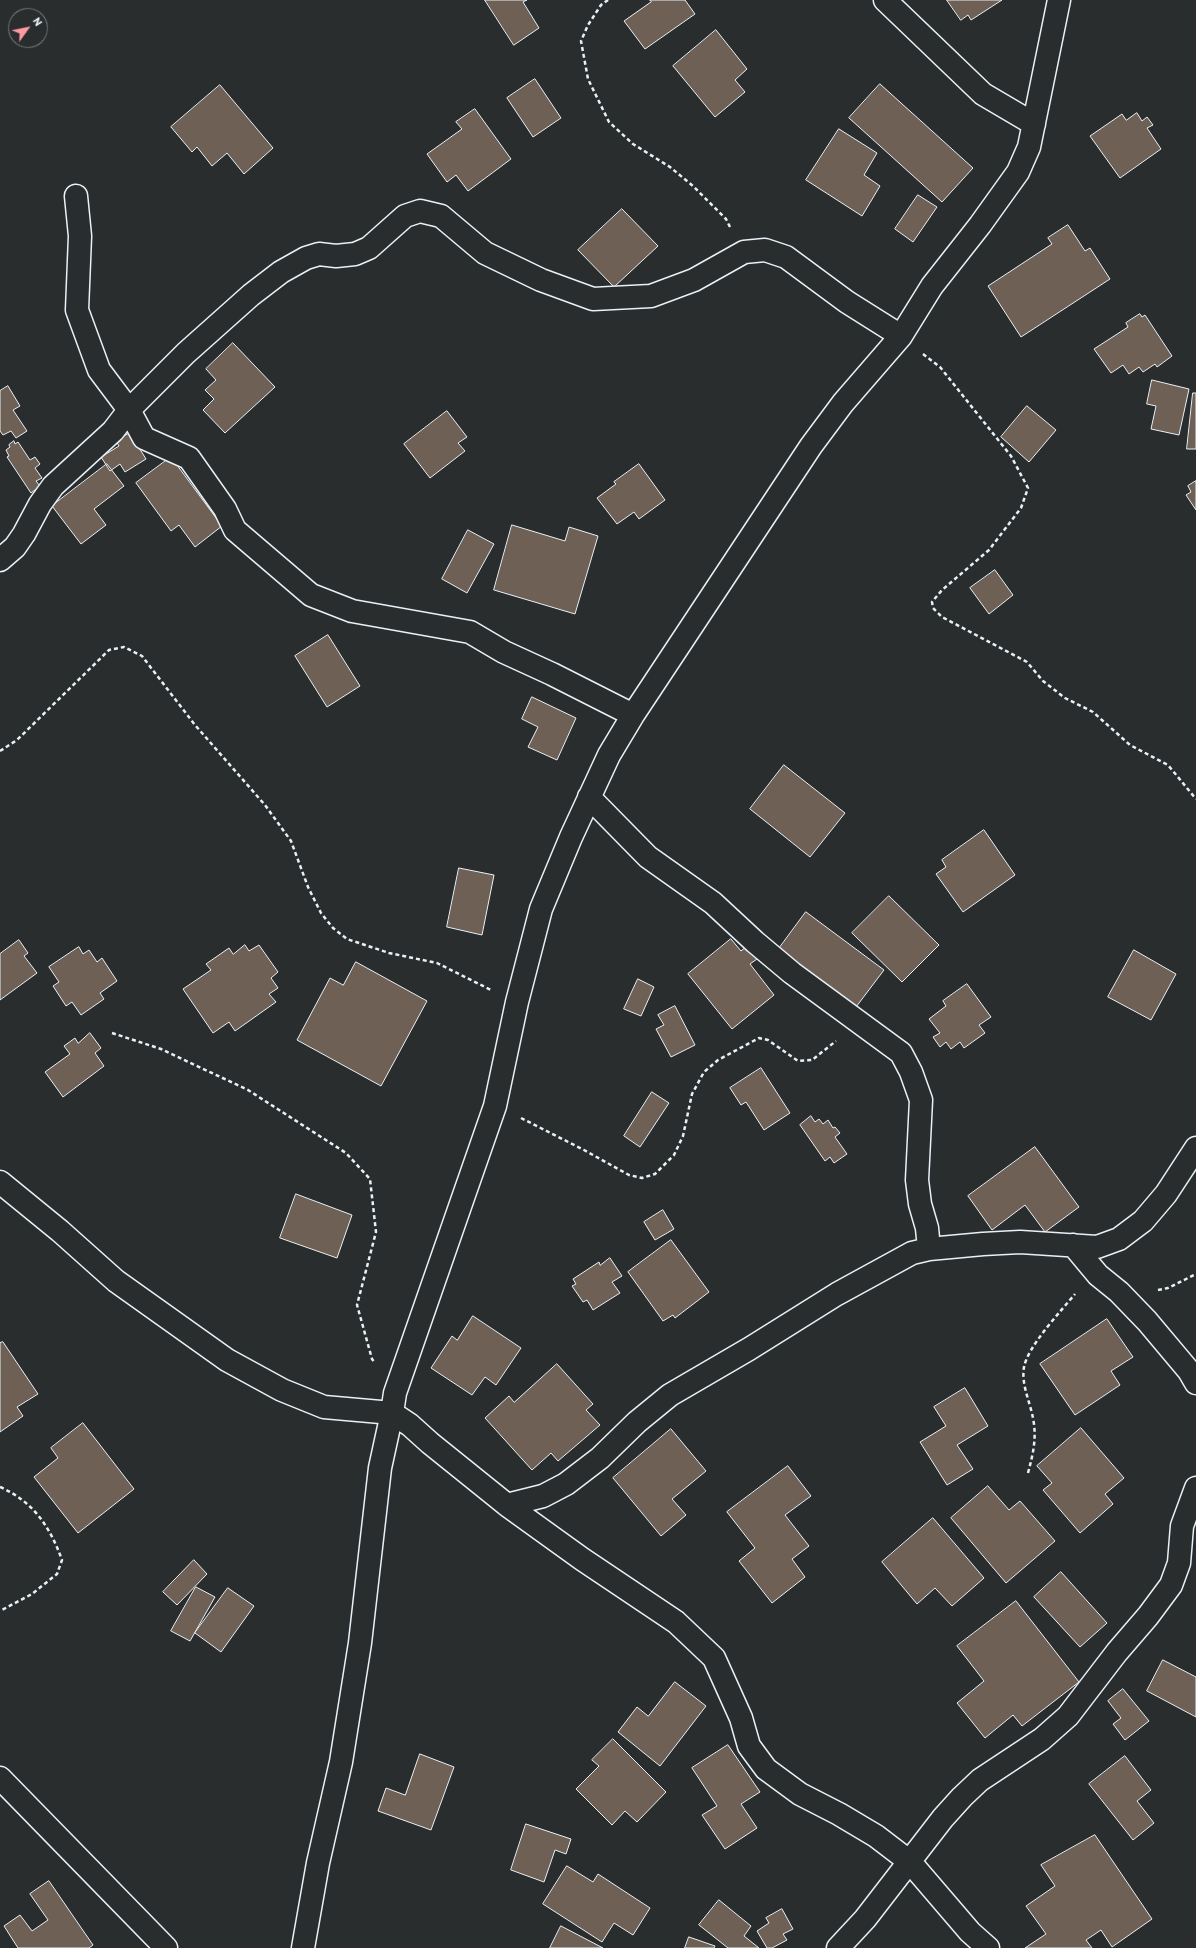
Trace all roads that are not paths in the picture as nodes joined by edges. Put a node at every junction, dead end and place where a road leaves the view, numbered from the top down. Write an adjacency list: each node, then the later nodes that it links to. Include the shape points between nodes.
1 (885, 0): 3 (street, via 983,94)
2 (1059, 0): 3 (street)
3 (1034, 124): 5 (street, via 1029,147 1018,172 932,286)
4 (76, 196): 6 (street, via 80,236 77,310 99,370)
5 (901, 336): 6 (street, via 847,302 786,257 765,250 744,252 694,280 651,296 593,299 541,280 485,253 441,216 420,211 405,216 369,248 354,254 319,254 281,272 186,353); 8 (street, via 842,403 811,446)
6 (129, 410): 7 (street, via 113,431 53,486 15,547); 8 (street, via 144,438 189,458 224,509 235,530 311,594 352,611 470,632 504,652)
7 (0, 560)
8 (633, 715): 9 (street, via 609,755)
9 (589, 797): 13 (street, via 648,857 713,904 792,973 901,1053 921,1100 917,1180); 15 (street, via 541,909 517,1002 495,1106)
10 (1196, 1148): 12 (street, via 1166,1194 1143,1221 1119,1239 1097,1247)
11 (0, 1182): 15 (street, via 116,1281 227,1360 282,1390 324,1407)
12 (1073, 1245): 13 (street, via 1020,1242); 14 (street, via 1098,1275 1119,1292 1146,1321 1189,1371)
13 (929, 1249): 17 (street, via 912,1253 836,1294 749,1349 670,1394 600,1458 566,1484 543,1496)
14 (1196, 1383)
15 (394, 1403): 17 (street, via 410,1425); 21 (street, via 380,1468 360,1643 341,1762)
16 (1196, 1488): 19 (street, via 1182,1526 1179,1563 1171,1585 1148,1616 1068,1716 1042,1739 980,1780 943,1818)
17 (507, 1505): 19 (street, via 676,1622 714,1658 741,1718 749,1746 766,1769 800,1794 876,1836)
18 (0, 1778): 20 (street)
19 (910, 1862): 22 (street, via 865,1919); 23 (street)
20 (166, 1948)
21 (302, 1948)
22 (838, 1948)
23 (988, 1948)

